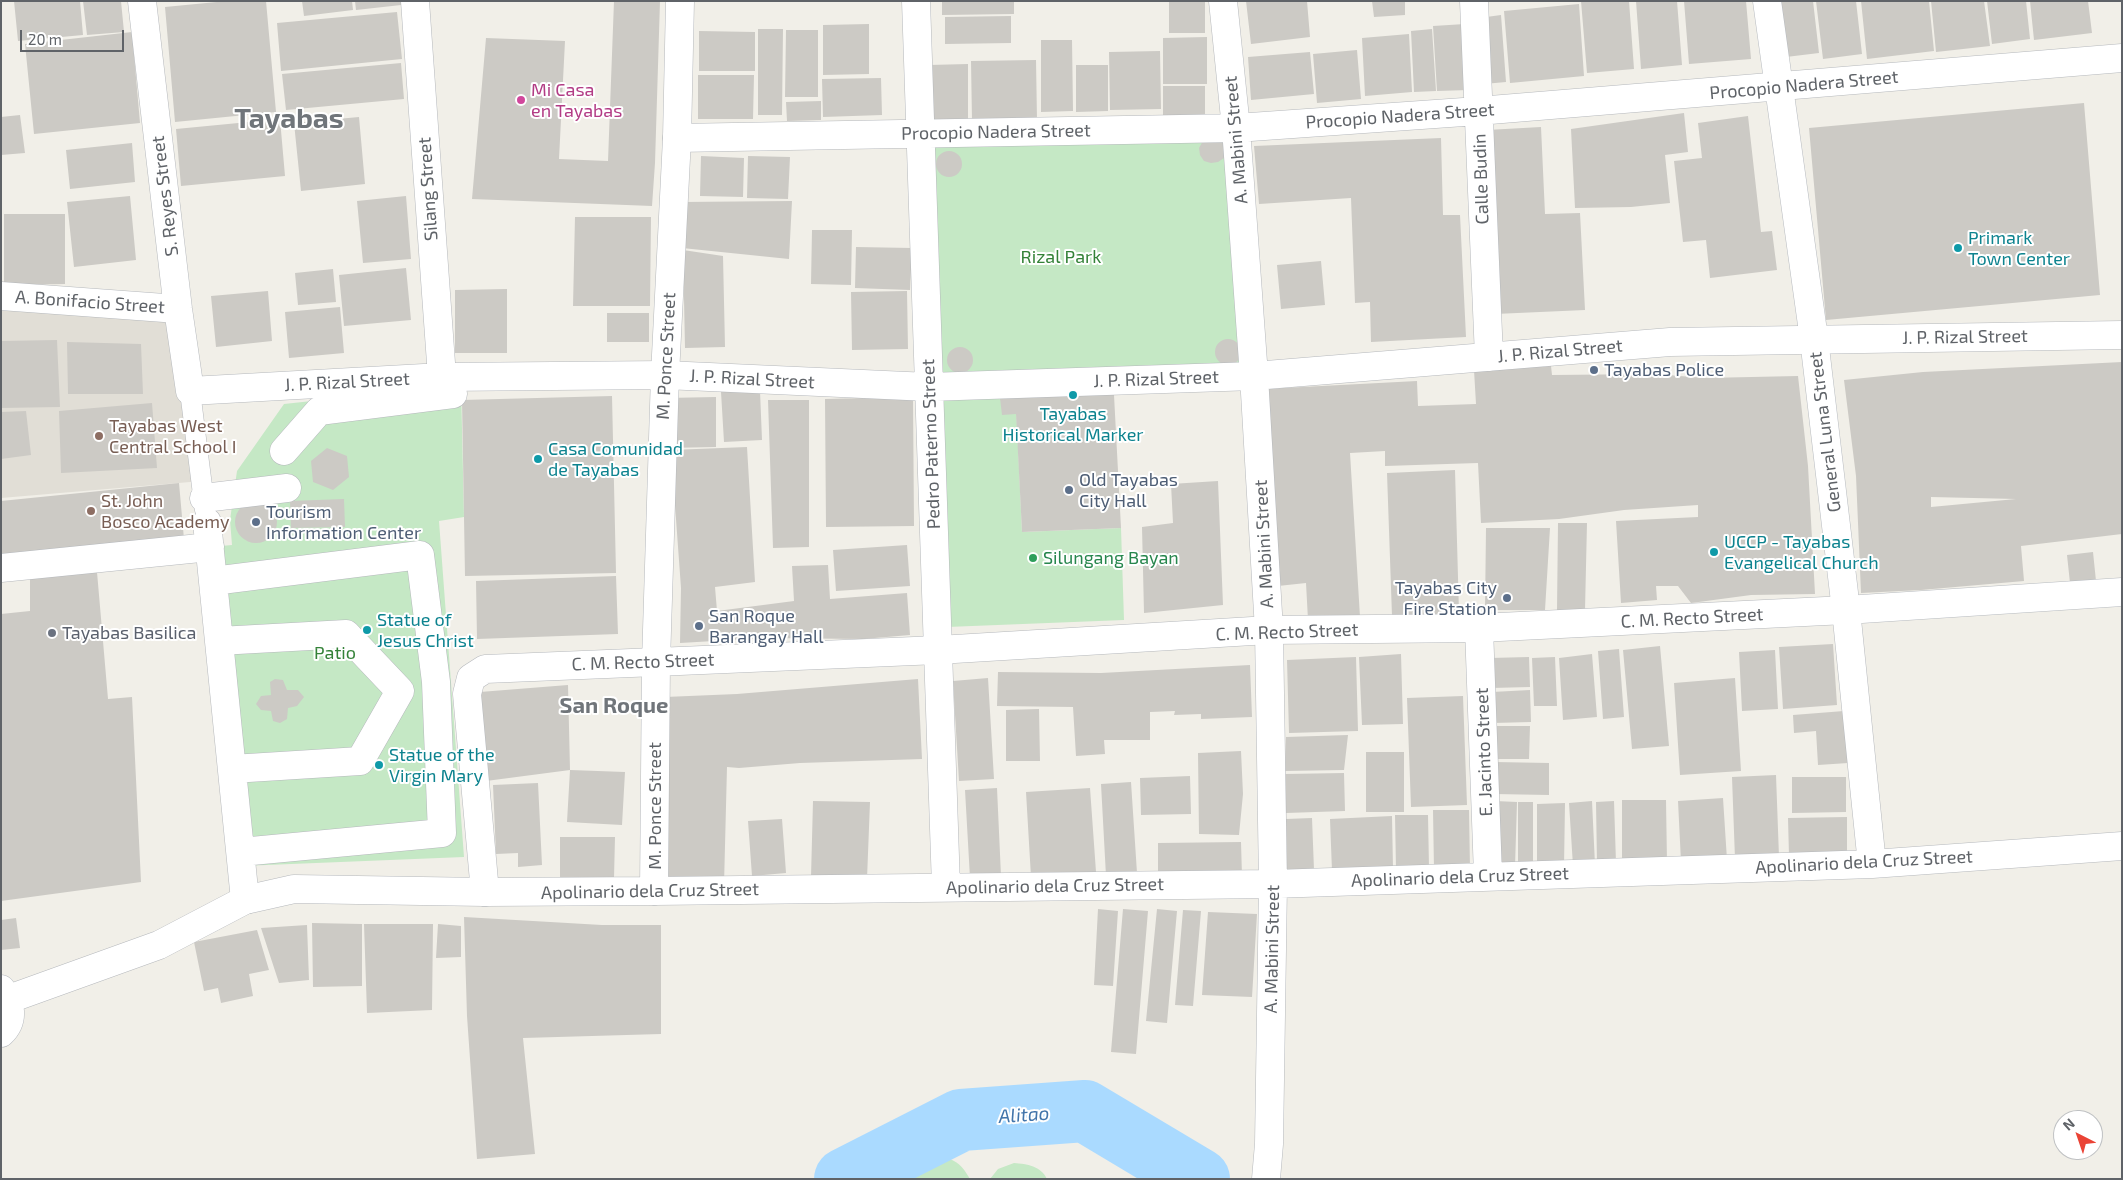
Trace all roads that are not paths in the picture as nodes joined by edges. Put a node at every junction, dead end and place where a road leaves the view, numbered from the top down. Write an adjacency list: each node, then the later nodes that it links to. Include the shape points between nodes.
1 (142, 1): 15 (street, S. Reyes Street)
2 (415, 1): 21 (street, Silang Street)
3 (680, 1): 13 (street, M. Ponce Street)
4 (916, 1): 12 (street, Pedro Paterno Street)
5 (1223, 1): 11 (street, A. Mabini Street)
6 (1474, 1): 10 (street, Calle Budin)
7 (1767, 1): 9 (street, General Luna Street)
8 (2122, 58): 9 (street, Procopio Nadera Street)
9 (1780, 87): 10 (street, Procopio Nadera Street); 17 (street, General Luna Street)
10 (1478, 111): 11 (street, Procopio Nadera Street); 18 (street, Calle Budin)
11 (1236, 128): 12 (street, Procopio Nadera Street); 20 (street, A. Mabini Street)
12 (920, 134): 13 (street, Procopio Nadera Street); 22 (street, Pedro Paterno Street)
13 (677, 138): 19 (street, M. Ponce Street)
14 (1, 296): 15 (street, A. Bonifacio Street)
15 (178, 309): 23 (street, S. Reyes Street)
16 (2122, 335): 17 (street, J. P. Rizal Street)
17 (1814, 339): 18 (street, J. P. Rizal Street, via 1670,342); 30 (street, General Luna Street)
18 (1488, 357): 20 (street, J. P. Rizal Street)
19 (664, 375): 21 (street, J. P. Rizal Street); 22 (street, J. P. Rizal Street); 35 (street, M. Ponce Street)
20 (1254, 376): 22 (street, J. P. Rizal Street); 32 (street, A. Mabini Street)
21 (447, 386): 23 (street, J. P. Rizal Street); 24 (street, via 318,411)
22 (929, 387): 34 (street, Pedro Paterno Street)
23 (190, 391): 26 (lane)
24 (284, 451)
25 (288, 488): 26 (street)
26 (207, 523): 27 (street); 28 (street)
27 (1, 568)
28 (213, 581): 33 (street); 36 (street, via 420,555)
29 (2122, 592): 30 (street, C. M. Recto Street)
30 (1846, 610): 31 (street, C. M. Recto Street); 42 (street, General Luna Street)
31 (1479, 628): 32 (street, C. M. Recto Street); 43 (street, E. Jacinto Street)
32 (1270, 630): 34 (street, C. M. Recto Street); 44 (street, A. Mabini Street)
33 (219, 641): 38 (street, via 346,634); 39 (street)
34 (938, 650): 35 (street, C. M. Recto Street); 45 (street, Pedro Paterno Street)
35 (656, 662): 37 (street, C. M. Recto Street, via 485,669); 46 (street, M. Ponce Street)
36 (436, 682): 37 (street, C. M. Recto Street); 38 (street, C. M. Recto Street); 41 (street, via 442,833)
37 (469, 686): 47 (street)
38 (400, 692): 39 (street, via 360,761)
39 (232, 769): 41 (street)
40 (2122, 846): 42 (street, Apolinario dela Cruz Street)
41 (241, 852): 48 (street)
42 (1872, 864): 43 (street, Apolinario dela Cruz Street)
43 (1488, 875): 44 (street, Apolinario dela Cruz Street)
44 (1273, 884): 45 (street, Apolinario dela Cruz Street); 51 (street, A. Mabini Street)
45 (946, 887): 46 (street, Apolinario dela Cruz Street)
46 (654, 891): 47 (street, Apolinario dela Cruz Street)
47 (485, 892): 48 (street, Apolinario dela Cruz Street, via 294,889)
48 (246, 900): 49 (street, Apolinario dela Cruz Street, via 159,945)
49 (5, 994): 50 (street, via 11,1014)
50 (1, 1033)
51 (1266, 1179)

